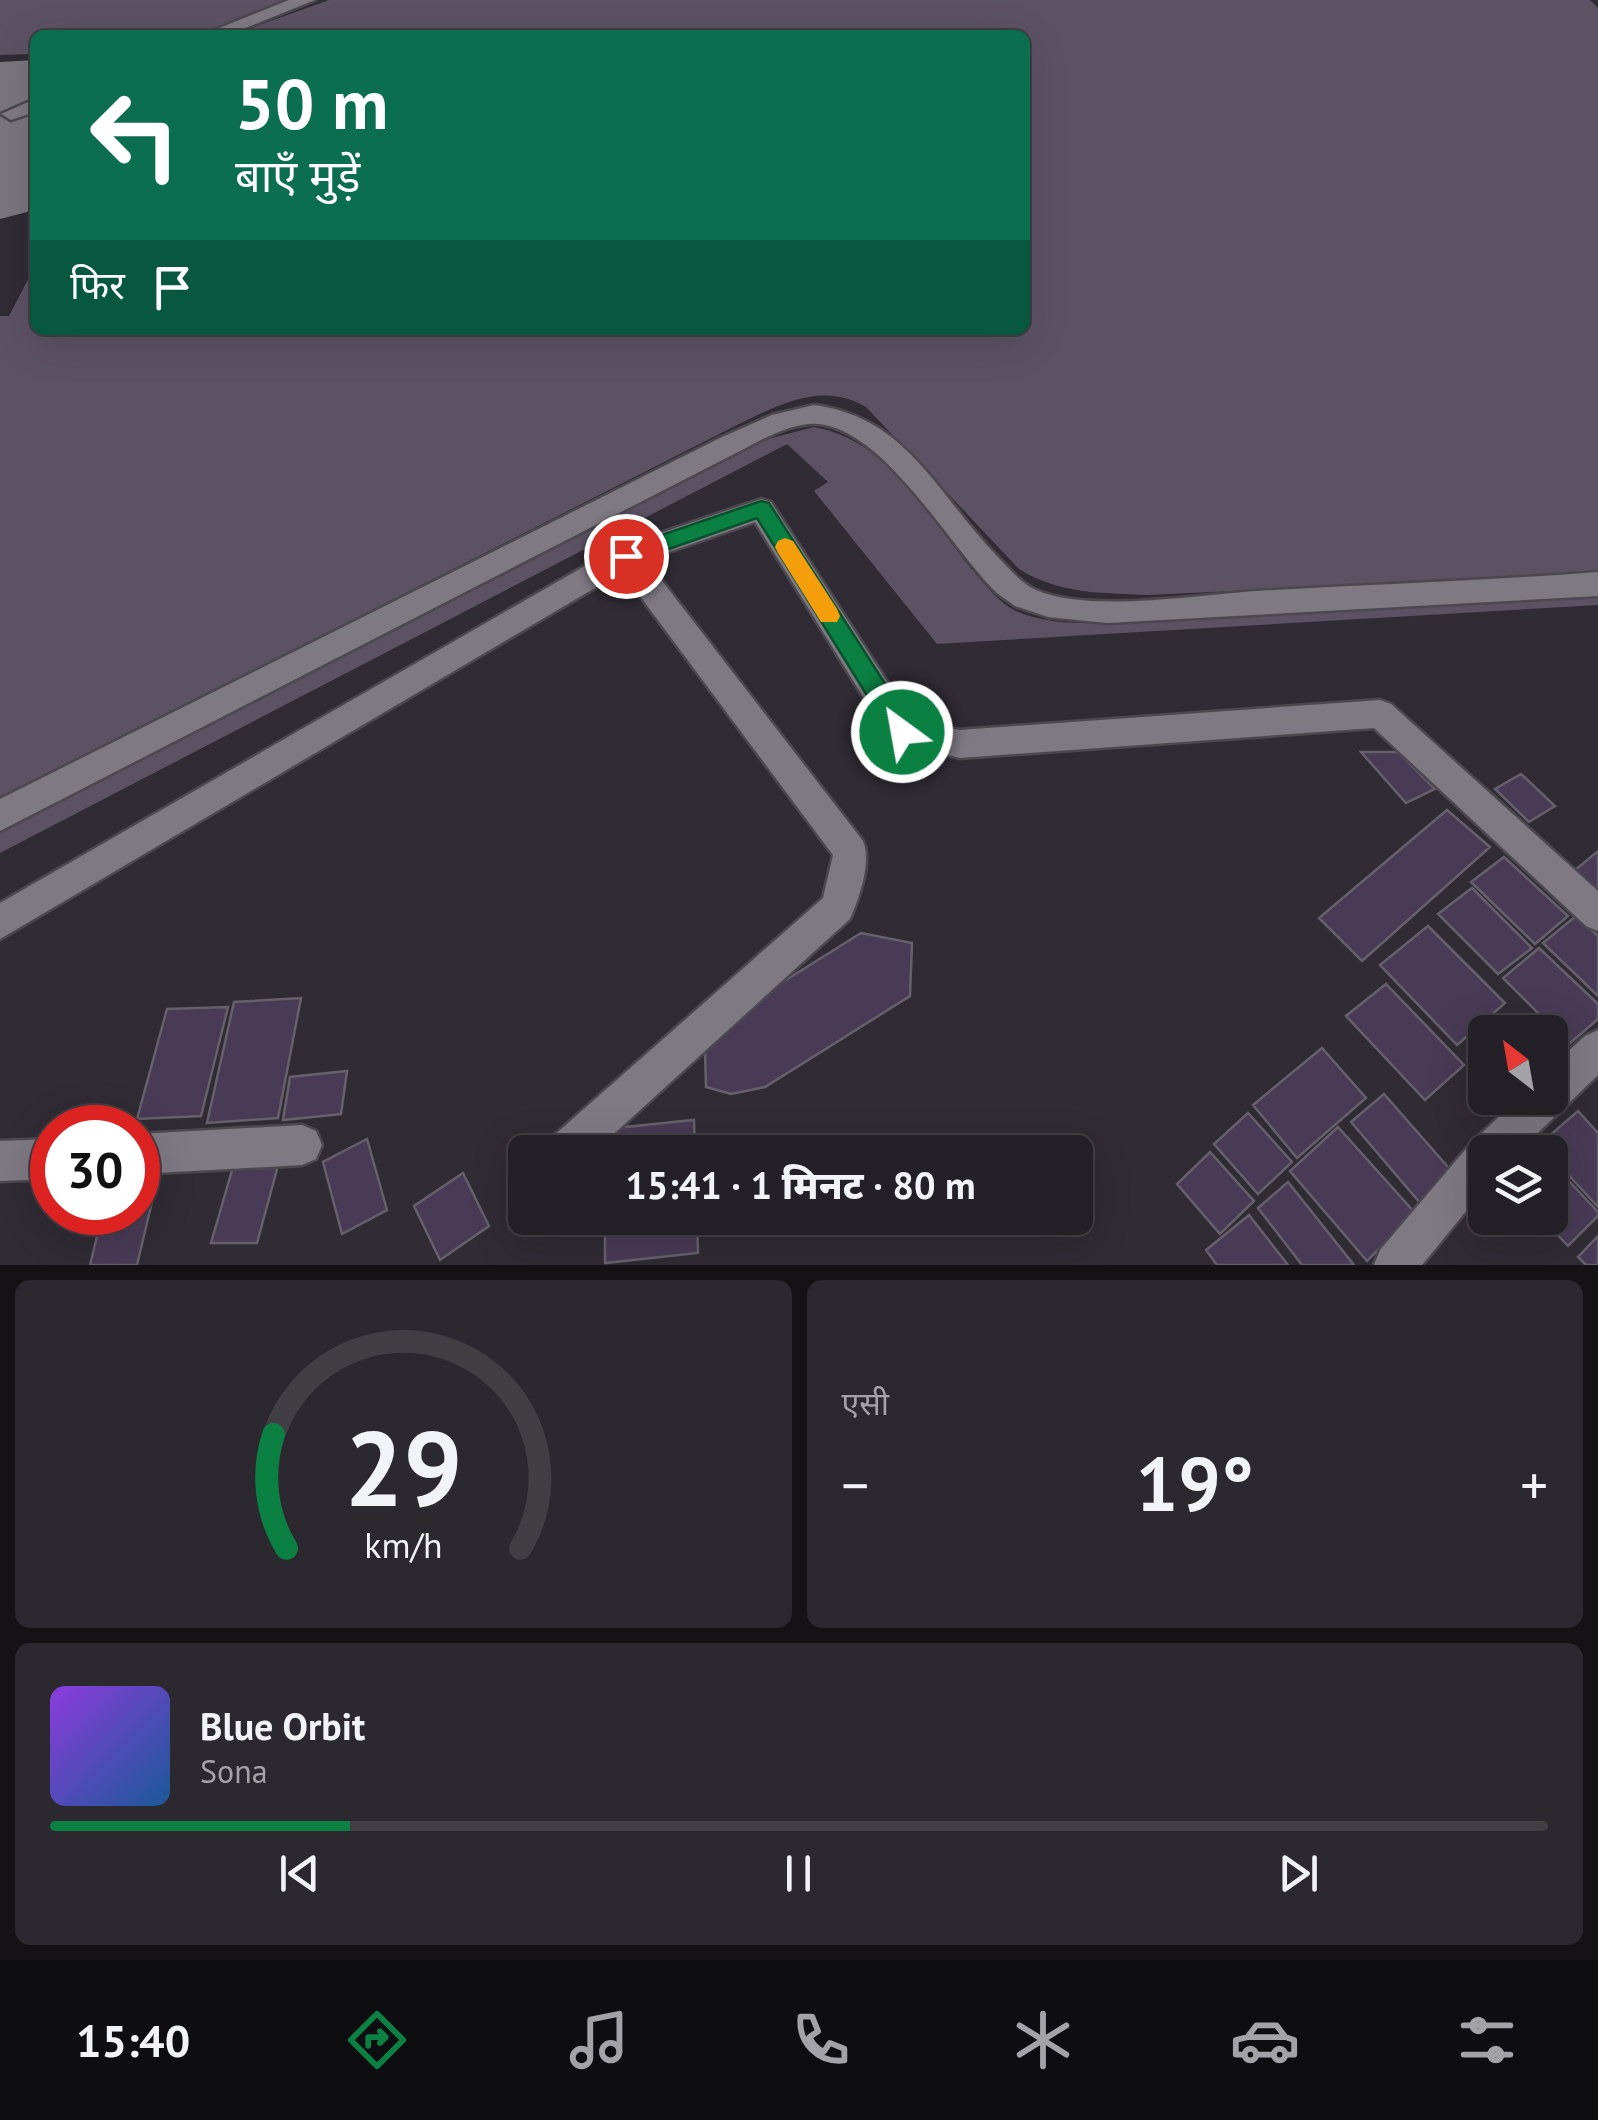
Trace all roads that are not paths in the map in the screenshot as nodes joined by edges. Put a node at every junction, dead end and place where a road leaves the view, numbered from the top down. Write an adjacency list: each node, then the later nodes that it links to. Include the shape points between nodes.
1 (306, 0): 2 (street)
2 (225, 30)
3 (30, 107): 4 (street)
4 (11, 114)
5 (626, 556): 8 (street, via 761,508 902,732 960,744 1380,714); 9 (street); 13 (street, via 851,852 838,907)
6 (1598, 584): 7 (street, via 1064,608 1024,597 1000,576 871,432 816,414 729,445)
7 (0, 816)
8 (1598, 914)
9 (0, 922)
10 (1598, 1049): 11 (street)
11 (1568, 1078)
12 (1529, 1115): 14 (street)
13 (584, 1135)
14 (1509, 1135)
15 (302, 1145): 16 (street)
16 (160, 1153)
17 (30, 1160): 18 (street)
18 (0, 1162)
19 (1468, 1179): 20 (street)
20 (1395, 1265)

